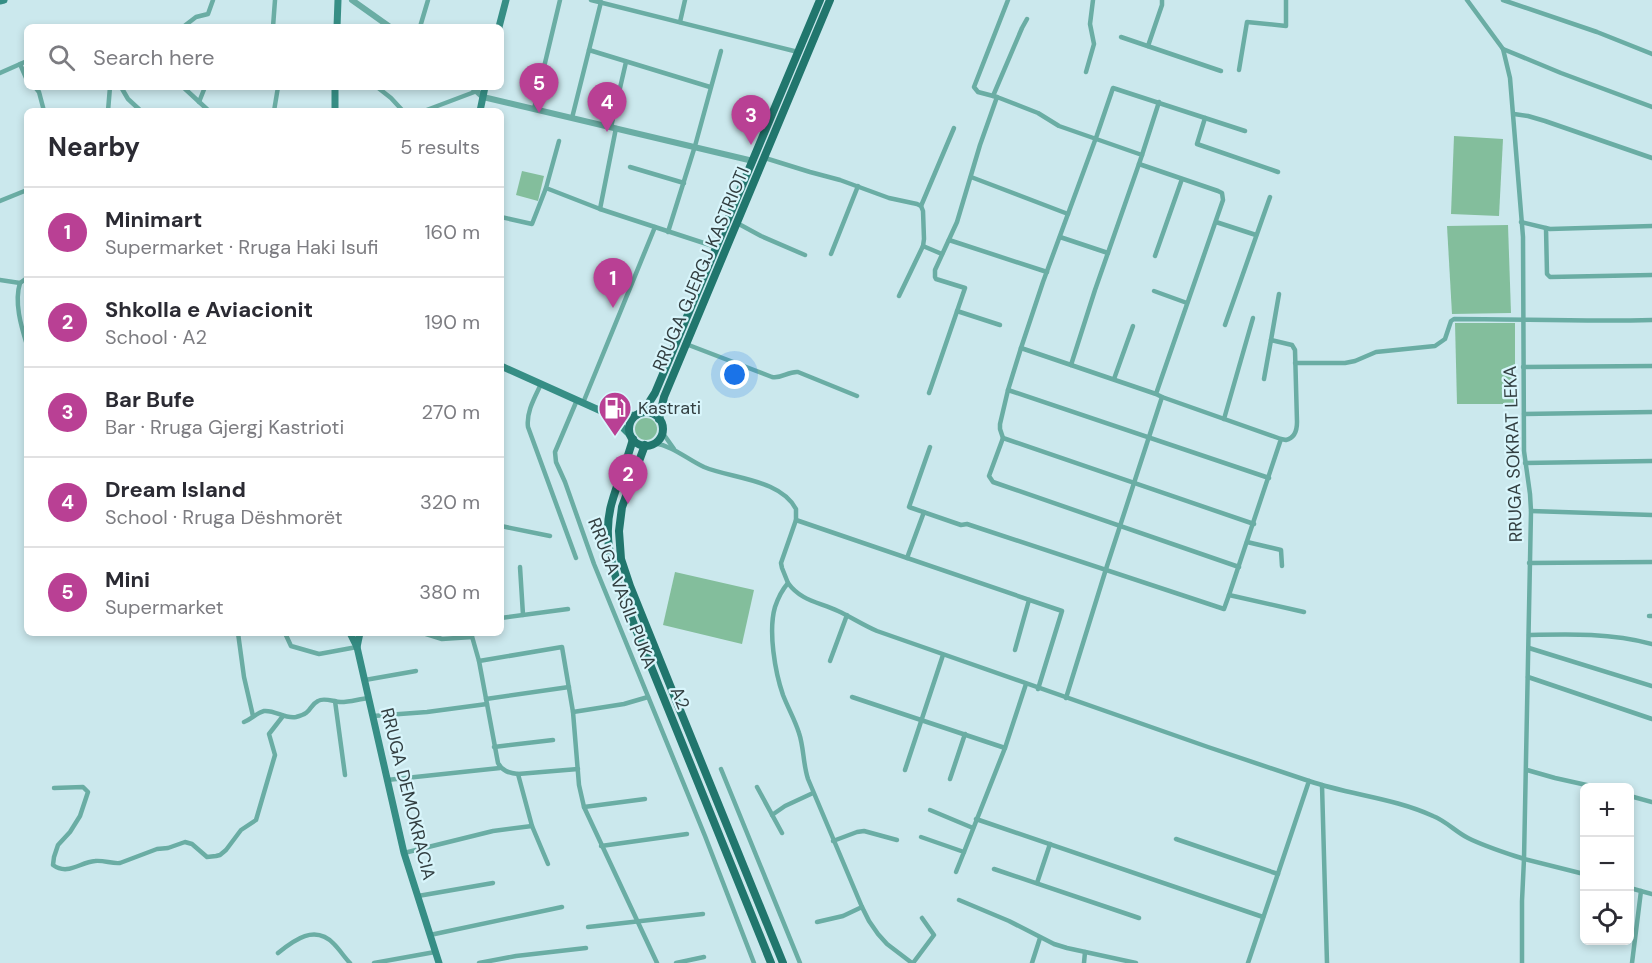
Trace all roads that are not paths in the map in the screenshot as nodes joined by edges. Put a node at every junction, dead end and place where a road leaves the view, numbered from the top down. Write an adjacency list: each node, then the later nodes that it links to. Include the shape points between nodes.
1 (4, 0): 18 (main road)
2 (213, 0): 22 (street, via 208,14)
3 (275, 0): 23 (street)
4 (338, 0): 24 (main road)
5 (352, 0): 25 (street)
6 (428, 0): 26 (street)
7 (506, 0): 27 (main road)
8 (560, 0): 66 (street)
9 (685, 0): 21 (street)
10 (820, 0): 33 (main road, RRUGA GJERGJ KASTRIOTI)
11 (831, 0): 77 (main road, RRUGA GJERGJ KASTRIOTI)
12 (1008, 0): 53 (street, via 975,87 978,92)
13 (1093, 0): 40 (street, via 1090,24 1094,44)
14 (1162, 0): 29 (street)
15 (1286, 0): 38 (street, via 1286,26 1247,22)
16 (1467, 0): 30 (street, RRUGA SOKRAT LEKA)
17 (1503, 0): 34 (street)
18 (0, 1)
19 (596, 1): 21 (street); 31 (street)
20 (1027, 19): 53 (street)
21 (680, 22): 33 (street)
22 (187, 24)
23 (273, 24)
24 (337, 24)
25 (386, 24)
26 (421, 24)
27 (500, 24)
28 (1121, 37): 29 (street)
29 (1148, 46): 39 (street)
30 (1503, 49): 56 (street); 67 (street, RRUGA SOKRAT LEKA)
31 (589, 50): 36 (street); 68 (street)
32 (721, 51): 43 (street)
33 (798, 52): 79 (main road, RRUGA GJERGJ KASTRIOTI)
34 (1652, 54)
35 (24, 62): 37 (street)
36 (626, 62): 43 (street); 70 (street)
37 (20, 64): 41 (street); 42 (street)
38 (1239, 70)
39 (1221, 71)
40 (1086, 72)
41 (24, 73)
42 (0, 74)
43 (710, 87): 75 (street)
44 (37, 90): 57 (street)
45 (110, 90): 58 (street)
46 (123, 90): 59 (street)
47 (186, 90): 54 (street)
48 (204, 90): 54 (street)
49 (278, 90): 61 (street)
50 (335, 90): 62 (main road)
51 (380, 90): 63 (street)
52 (477, 92): 64 (street); 65 (main road); 66 (street)
53 (995, 97): 73 (street); 83 (street)
54 (199, 102): 60 (street)
55 (1159, 102): 69 (street); 73 (street, via 1113,88); 76 (street)
56 (1652, 107)
57 (43, 108)
58 (108, 108)
59 (138, 108)
60 (206, 108)
61 (274, 108)
62 (335, 108)
63 (400, 108)
64 (432, 108)
65 (480, 108)
66 (534, 109): 68 (street)
67 (1515, 114): 78 (street); 96 (street, RRUGA SOKRAT LEKA)
68 (572, 118): 70 (street)
69 (1206, 118): 72 (street); 82 (street, via 1197,144)
70 (614, 127): 75 (street); 92 (street)
71 (954, 128): 91 (street)
72 (1245, 131)
73 (1095, 140): 76 (street); 93 (street)
74 (559, 141): 87 (street)
75 (695, 146): 79 (street); 85 (street)
76 (1142, 155): 80 (street)
77 (765, 158): 86 (street); 97 (main road, RRUGA GJERGJ KASTRIOTI)
78 (1652, 158)
79 (753, 160): 106 (main road, RRUGA GJERGJ KASTRIOTI)
80 (1139, 164): 84 (street); 107 (street)
81 (630, 167): 85 (street)
82 (1278, 172)
83 (971, 177): 93 (street); 104 (street)
84 (1182, 180): 95 (street, via 1221,193 1223,200); 111 (street)
85 (684, 183): 101 (street)
86 (858, 186): 91 (street); 108 (street)
87 (546, 188): 92 (street); 94 (street, via 532,224)
88 (24, 191): 90 (street)
89 (1270, 197): 102 (street)
90 (1, 199)
91 (921, 206): 105 (street)
92 (600, 209): 99 (street)
93 (1068, 214): 103 (street)
94 (504, 218)
95 (1216, 222): 102 (street); 120 (street)
96 (1521, 222): 100 (street); 123 (street, RRUGA SOKRAT LEKA)
97 (737, 223): 110 (street); 130 (main road, RRUGA GJERGJ KASTRIOTI)
98 (1652, 226): 100 (street)
99 (655, 228): 101 (street); 145 (street, RRUGA VASIL PUKA)
100 (1545, 228): 113 (street, via 1550,277)
101 (668, 232): 106 (street)
102 (1256, 235): 126 (street)
103 (1060, 237): 107 (street); 112 (street)
104 (949, 240): 109 (street); 112 (street)
105 (923, 246): 109 (street); 119 (street)
106 (716, 248): 147 (main road, RRUGA GJERGJ KASTRIOTI, via 655,393)
107 (1108, 253): 133 (street)
108 (831, 254)
109 (942, 254): 121 (street, via 936,279 965,288)
110 (805, 255)
111 (1155, 256)
112 (1047, 272): 131 (street)
113 (1652, 275)
114 (0, 280): 116 (street)
115 (24, 280): 116 (street)
116 (20, 283): 128 (street, via 19,309)
117 (1154, 291): 120 (street)
118 (1279, 294): 129 (street)
119 (899, 297)
120 (1187, 303): 142 (street)
121 (957, 311): 125 (street); 141 (street)
122 (1253, 318): 151 (street)
123 (1524, 319): 124 (street); 132 (street, via 1454,319 1445,339 1435,346 1376,352 1345,363); 136 (street, RRUGA SOKRAT LEKA)
124 (1652, 320)
125 (1000, 325)
126 (1225, 325)
127 (1133, 326): 138 (street)
128 (24, 332)
129 (1271, 340): 132 (street, via 1292,345); 137 (street)
130 (686, 344): 143 (street, via 772,377 798,372); 150 (main road, RRUGA GJERGJ KASTRIOTI)
131 (1021, 348): 133 (street); 140 (street)
132 (1297, 364): 156 (street, via 1297,430 1290,439)
133 (1071, 365): 138 (street)
134 (1652, 366): 136 (street)
135 (504, 367): 139 (main road)
136 (1523, 367): 148 (street, RRUGA SOKRAT LEKA)
137 (1264, 378)
138 (1114, 379): 142 (street)
139 (541, 384): 145 (main road); 173 (street, via 528,414 528,427)
140 (1008, 390): 153 (street); 155 (street, via 1000,424)
141 (929, 393)
142 (1156, 394): 144 (street)
143 (857, 396)
144 (1162, 397): 151 (street); 153 (street)
145 (580, 401): 149 (main road); 211 (street, RRUGA VASIL PUKA, via 554,457)
146 (1652, 412): 148 (street)
147 (640, 413): 149 (main road); 150 (main road, via 652,413); 154 (main road, via 630,424)
148 (1524, 414): 161 (street, RRUGA SOKRAT LEKA)
149 (610, 415): 154 (main road)
150 (659, 419): 152 (main road)
151 (1224, 419): 156 (street)
152 (662, 432): 157 (main road, via 658,440); 159 (street)
153 (1149, 437): 162 (street); 163 (street)
154 (632, 438): 157 (main road, via 639,444); 298 (main road, A2, via 609,515 611,561)
155 (1003, 438): 163 (street); 169 (street, via 989,476 993,482)
156 (1281, 439): 162 (street)
157 (649, 444): 159 (street); 299 (main road, A2, via 622,507 621,559)
158 (930, 447): 165 (street, via 909,507)
159 (675, 451): 167 (street, via 703,466 777,491 794,505)
160 (1652, 461): 161 (street)
161 (1525, 464): 164 (street, RRUGA SOKRAT LEKA)
162 (1269, 478): 168 (street)
163 (1134, 483): 168 (street); 169 (street)
164 (1531, 511): 166 (street); 176 (street, RRUGA SOKRAT LEKA)
165 (924, 512): 174 (street); 180 (street)
166 (1652, 514)
167 (796, 520): 174 (street); 181 (street, via 782,563)
168 (1254, 524): 172 (street)
169 (1119, 526): 179 (street); 180 (street)
170 (504, 527): 171 (street)
171 (550, 536)
172 (1247, 542): 177 (street, via 1281,550); 179 (street)
173 (576, 558)
174 (908, 558): 183 (street)
175 (1652, 562): 176 (street)
176 (1529, 563): 189 (street, RRUGA SOKRAT LEKA)
177 (1282, 566)
178 (520, 567): 186 (street)
179 (1239, 567): 182 (street)
180 (1106, 569): 182 (street, via 1224,609); 214 (street)
181 (788, 583): 187 (street, via 803,597); 242 (street, via 778,598 772,620 776,665 782,693 799,733)
182 (1229, 595): 185 (street)
183 (1029, 600): 200 (street); 210 (street, via 1062,611)
184 (568, 609): 186 (street)
185 (1304, 612)
186 (523, 615): 188 (street)
187 (847, 615): 201 (street, via 877,631); 203 (street)
188 (504, 618)
189 (1529, 635): 197 (street, via 1602,635); 199 (street, RRUGA SOKRAT LEKA)
190 (238, 636): 218 (street)
191 (286, 636): 198 (street, via 291,646 319,654)
192 (352, 636): 198 (main road, RRUGA DEMOKRACIA)
193 (359, 636): 198 (main road)
194 (432, 636): 195 (street)
195 (464, 636)
196 (472, 636): 202 (street)
197 (1652, 644)
198 (357, 647): 206 (main road, RRUGA DEMOKRACIA)
199 (1529, 648): 205 (street, RRUGA SOKRAT LEKA); 208 (street)
200 (1014, 650)
201 (943, 655): 207 (street); 222 (street)
202 (479, 661): 209 (street, via 562,647); 216 (street)
203 (830, 661)
204 (417, 671): 206 (street)
205 (1528, 677): 221 (street); 232 (street, RRUGA SOKRAT LEKA)
206 (365, 680): 213 (main road, RRUGA DEMOKRACIA)
207 (1026, 684): 210 (street); 227 (street)
208 (1652, 686)
209 (569, 687): 216 (street); 217 (street)
210 (1038, 688): 214 (street)
211 (648, 697): 217 (street); 297 (street, RRUGA VASIL PUKA)
212 (852, 697): 222 (street)
213 (369, 698): 215 (street); 220 (main road, RRUGA DEMOKRACIA)
214 (1066, 698): 237 (street)
215 (336, 701): 219 (street, via 317,701 302,715); 234 (street)
216 (486, 701): 220 (street, via 427,712); 226 (street)
217 (573, 712): 229 (street)
218 (253, 716): 219 (street, via 269,711); 223 (street)
219 (283, 716): 241 (street, via 269,734 275,756 259,815 216,856 207,857 185,842 120,863 95,861 69,870 59,869 53,866 58,845 80,816 87,792 83,787)
220 (373, 716): 236 (main road, RRUGA DEMOKRACIA)
221 (1652, 719)
222 (921, 720): 224 (street); 231 (street)
223 (244, 722)
224 (964, 734): 227 (street); 235 (street)
225 (553, 740): 226 (street)
226 (494, 747): 228 (street)
227 (1005, 748): 249 (street)
228 (500, 768): 233 (street); 236 (street)
229 (578, 768): 233 (street); 246 (street)
230 (721, 769): 300 (street)
231 (905, 770)
232 (1527, 770): 239 (street); 262 (street, RRUGA SOKRAT LEKA)
233 (518, 774): 250 (street)
234 (345, 775)
235 (950, 779)
236 (387, 780): 261 (main road, RRUGA DEMOKRACIA)
237 (1310, 781): 238 (street); 267 (street)
238 (1320, 784): 262 (street, via 1433,815 1473,840); 306 (street)
239 (1580, 784)
240 (757, 787): 248 (street)
241 (54, 788)
242 (813, 793): 248 (street); 257 (street)
243 (1634, 797): 245 (street)
244 (645, 799): 246 (street)
245 (1652, 802)
246 (584, 807): 259 (street)
247 (930, 810): 251 (street)
248 (772, 815): 252 (street)
249 (976, 819): 251 (street); 258 (street)
250 (532, 826): 261 (street, via 493,831); 263 (street)
251 (973, 828): 260 (street)
252 (782, 833)
253 (687, 834): 259 (street)
254 (921, 837): 260 (street)
255 (1176, 839): 267 (street)
256 (897, 840): 257 (street, via 864,831)
257 (833, 841): 276 (street)
258 (1050, 844): 269 (street); 278 (street)
259 (601, 846): 281 (street)
260 (964, 852): 265 (street)
261 (404, 853): 273 (main road, RRUGA DEMOKRACIA)
262 (1524, 859): 266 (street); 307 (street, RRUGA SOKRAT LEKA)
263 (548, 864)
264 (994, 869): 269 (street)
265 (956, 872)
266 (1580, 873)
267 (1278, 874): 278 (street)
268 (493, 883): 273 (street)
269 (1037, 884): 280 (street)
270 (1634, 889): 271 (street)
271 (1641, 891): 272 (street); 308 (street)
272 (1652, 894)
273 (418, 896): 284 (main road, RRUGA DEMOKRACIA)
274 (959, 900): 285 (street)
275 (562, 907): 284 (street)
276 (862, 907): 282 (street); 301 (street, via 878,934)
277 (703, 914): 281 (street)
278 (1263, 917): 305 (street)
279 (922, 918): 301 (street, via 934,935)
280 (1139, 918)
281 (637, 921): 283 (street); 295 (street)
282 (817, 922)
283 (588, 927)
284 (430, 935): 287 (main road, RRUGA DEMOKRACIA)
285 (1041, 938): 288 (street); 302 (street)
286 (586, 948): 294 (street)
287 (435, 952): 292 (street); 293 (main road, RRUGA DEMOKRACIA)
288 (1085, 952): 303 (street); 304 (street)
289 (278, 953): 291 (street, via 300,937 317,935 333,943)
290 (704, 957): 296 (street)
291 (350, 963)
292 (374, 963)
293 (439, 963)
294 (479, 963)
295 (657, 963)
296 (676, 963)
297 (754, 963)
298 (771, 963)
299 (783, 963)
300 (800, 963)
301 (912, 963)
302 (1032, 963)
303 (1084, 963)
304 (1136, 963)
305 (1248, 963)
306 (1327, 963)
307 (1522, 963)
308 (1632, 963)

